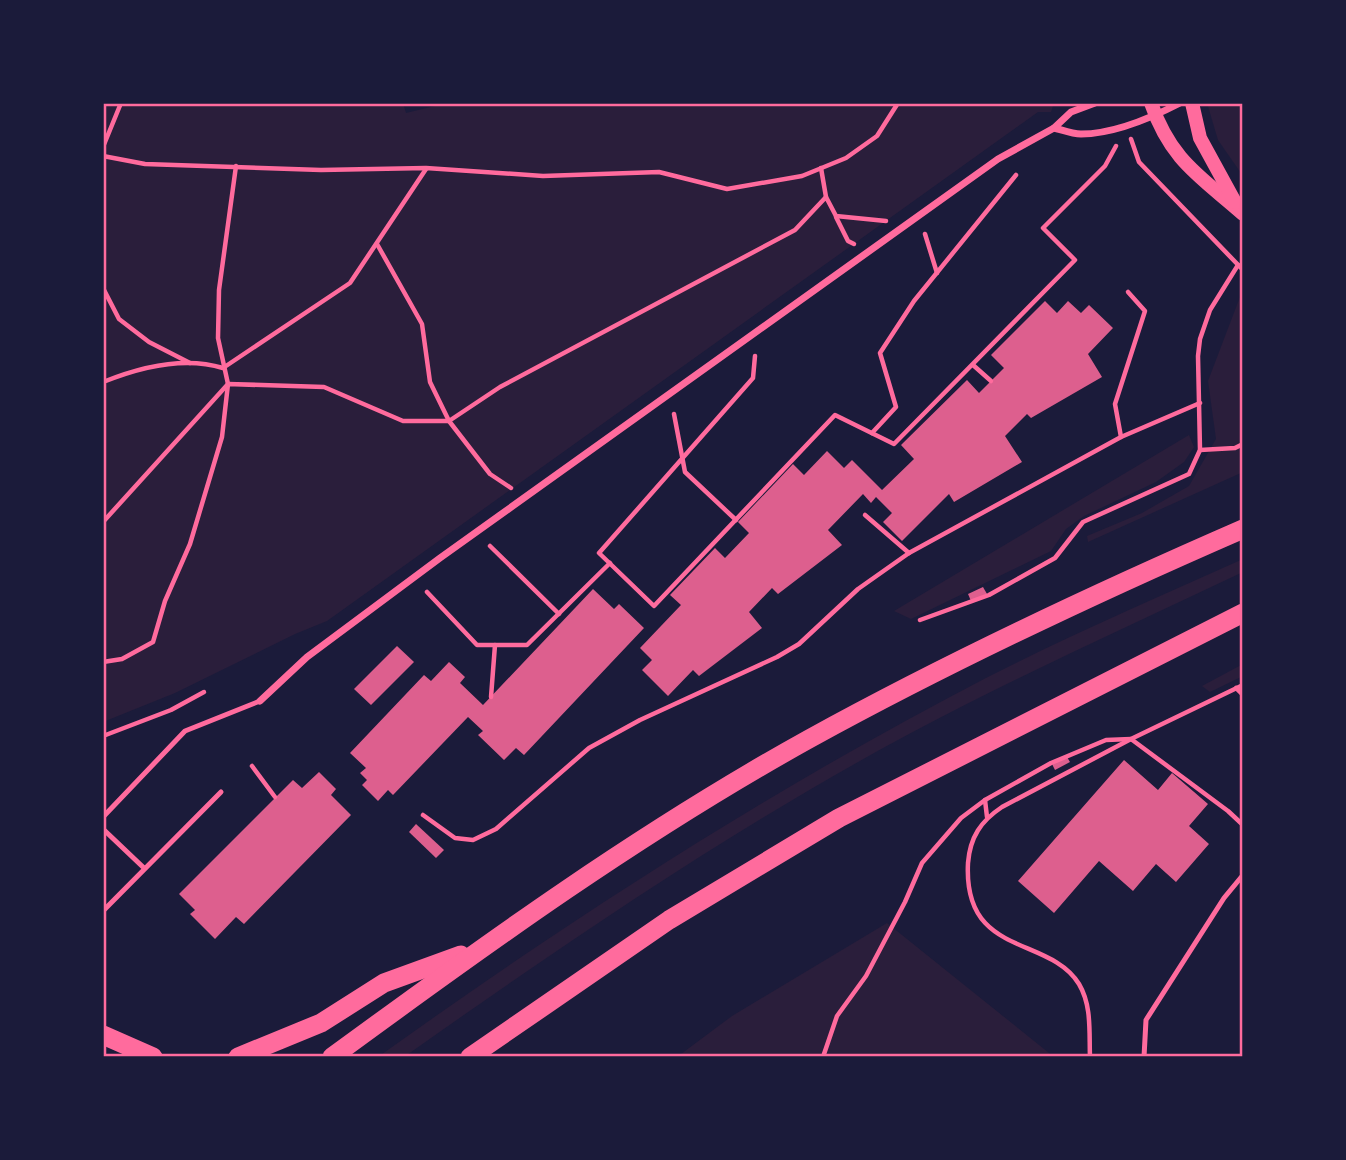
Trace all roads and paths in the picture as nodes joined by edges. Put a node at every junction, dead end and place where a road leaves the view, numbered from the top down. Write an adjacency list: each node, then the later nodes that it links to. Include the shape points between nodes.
1 (121, 103): 10 (path)
2 (898, 103): 13 (path, via 877,136 846,158)
3 (1095, 103): 7 (street, via 1070,112)
4 (1180, 103): 6 (street)
5 (1192, 103): 17 (main road, via 1200,138)
6 (1153, 109): 7 (street, via 1079,135); 17 (main road, via 1165,138 1185,166)
7 (1054, 128): 18 (street, via 998,159)
8 (1131, 141): 22 (path, via 1139,162)
9 (1115, 146): 29 (path, via 1105,166 1043,228 1075,260)
10 (103, 147)
11 (103, 156): 12 (path, via 145,164)
12 (236, 166): 14 (path); 30 (path, via 219,290)
13 (821, 168): 14 (path, via 802,176 727,189 659,172 543,176); 16 (path)
14 (426, 169): 20 (path)
15 (1016, 175): 24 (path)
16 (826, 197): 18 (path, via 836,216); 21 (path, via 848,242); 36 (path, via 795,230 500,387)
17 (1242, 213)
18 (911, 222): 21 (street)
19 (925, 234): 24 (path)
20 (377, 244): 30 (path, via 350,283); 36 (path, via 422,324 430,382)
21 (871, 251): 42 (street)
22 (1238, 265): 23 (path); 34 (path, via 1210,310 1200,339)
23 (1243, 270)
24 (937, 273): 37 (path, via 880,353 896,407)
25 (103, 288): 28 (path, via 119,319 149,342)
26 (1128, 292): 38 (path, via 1146,311 1115,404)
27 (755, 356): 41 (path, via 754,378)
28 (191, 364): 30 (path); 32 (path, via 139,367)
29 (973, 365): 31 (path); 37 (path, via 894,444)
30 (223, 368): 33 (path)
31 (990, 381)
32 (103, 382)
33 (228, 384): 36 (path, via 324,387 403,421); 45 (path); 55 (path, via 222,437 190,544 153,642 122,659)
34 (1200, 403): 38 (path); 40 (path)
35 (674, 414): 41 (path)
36 (449, 421): 42 (path, via 490,474)
37 (872, 433): 44 (path, via 835,415)
38 (1121, 437): 48 (path)
39 (1243, 444): 40 (path)
40 (1200, 450): 53 (path, via 1188,474 1083,522 1055,558 989,595)
41 (683, 461): 44 (path, via 685,472); 49 (path, via 599,553)
42 (525, 498): 61 (street, via 307,657)
43 (865, 514): 48 (path)
44 (736, 520): 49 (path, via 654,606)
45 (103, 522)
46 (1243, 529): 76 (highway, via 969,654 807,740 624,850)
47 (490, 546): 52 (path)
48 (909, 553): 68 (path, via 858,589 799,644 778,657 590,748 496,829 473,840 455,838)
49 (610, 563): 52 (path)
50 (427, 592): 54 (path, via 477,645)
51 (1243, 613): 81 (highway, via 839,818 669,920)
52 (559, 614): 54 (path, via 527,645)
53 (920, 620)
54 (495, 645): 60 (path)
55 (103, 662)
56 (1243, 685): 57 (path)
57 (1236, 688): 59 (path); 63 (path)
58 (204, 692): 62 (path)
59 (1243, 695)
60 (491, 698)
61 (260, 701): 69 (lane, via 185,731)
62 (103, 736)
63 (1131, 739): 67 (path, via 1106,740 1066,756); 70 (path); 71 (path)
64 (252, 766): 66 (path)
65 (221, 792): 73 (lane)
66 (275, 797)
67 (985, 800): 70 (path); 82 (path, via 961,818 922,863 866,976 837,1016)
68 (423, 815)
69 (103, 817)
70 (987, 817): 83 (path, via 974,833 969,859 974,902 1002,937 1054,961 1079,984 1090,1022)
71 (1243, 825)
72 (103, 828): 73 (lane)
73 (144, 868): 75 (lane)
74 (1243, 874): 84 (lane, via 1146,1020)
75 (103, 911)
76 (481, 947): 79 (highway, via 384,983 321,1023); 80 (highway)
77 (103, 1035): 78 (highway)
78 (153, 1057)
79 (238, 1057)
80 (332, 1057)
81 (470, 1057)
82 (823, 1057)
83 (1090, 1057)
84 (1144, 1057)

